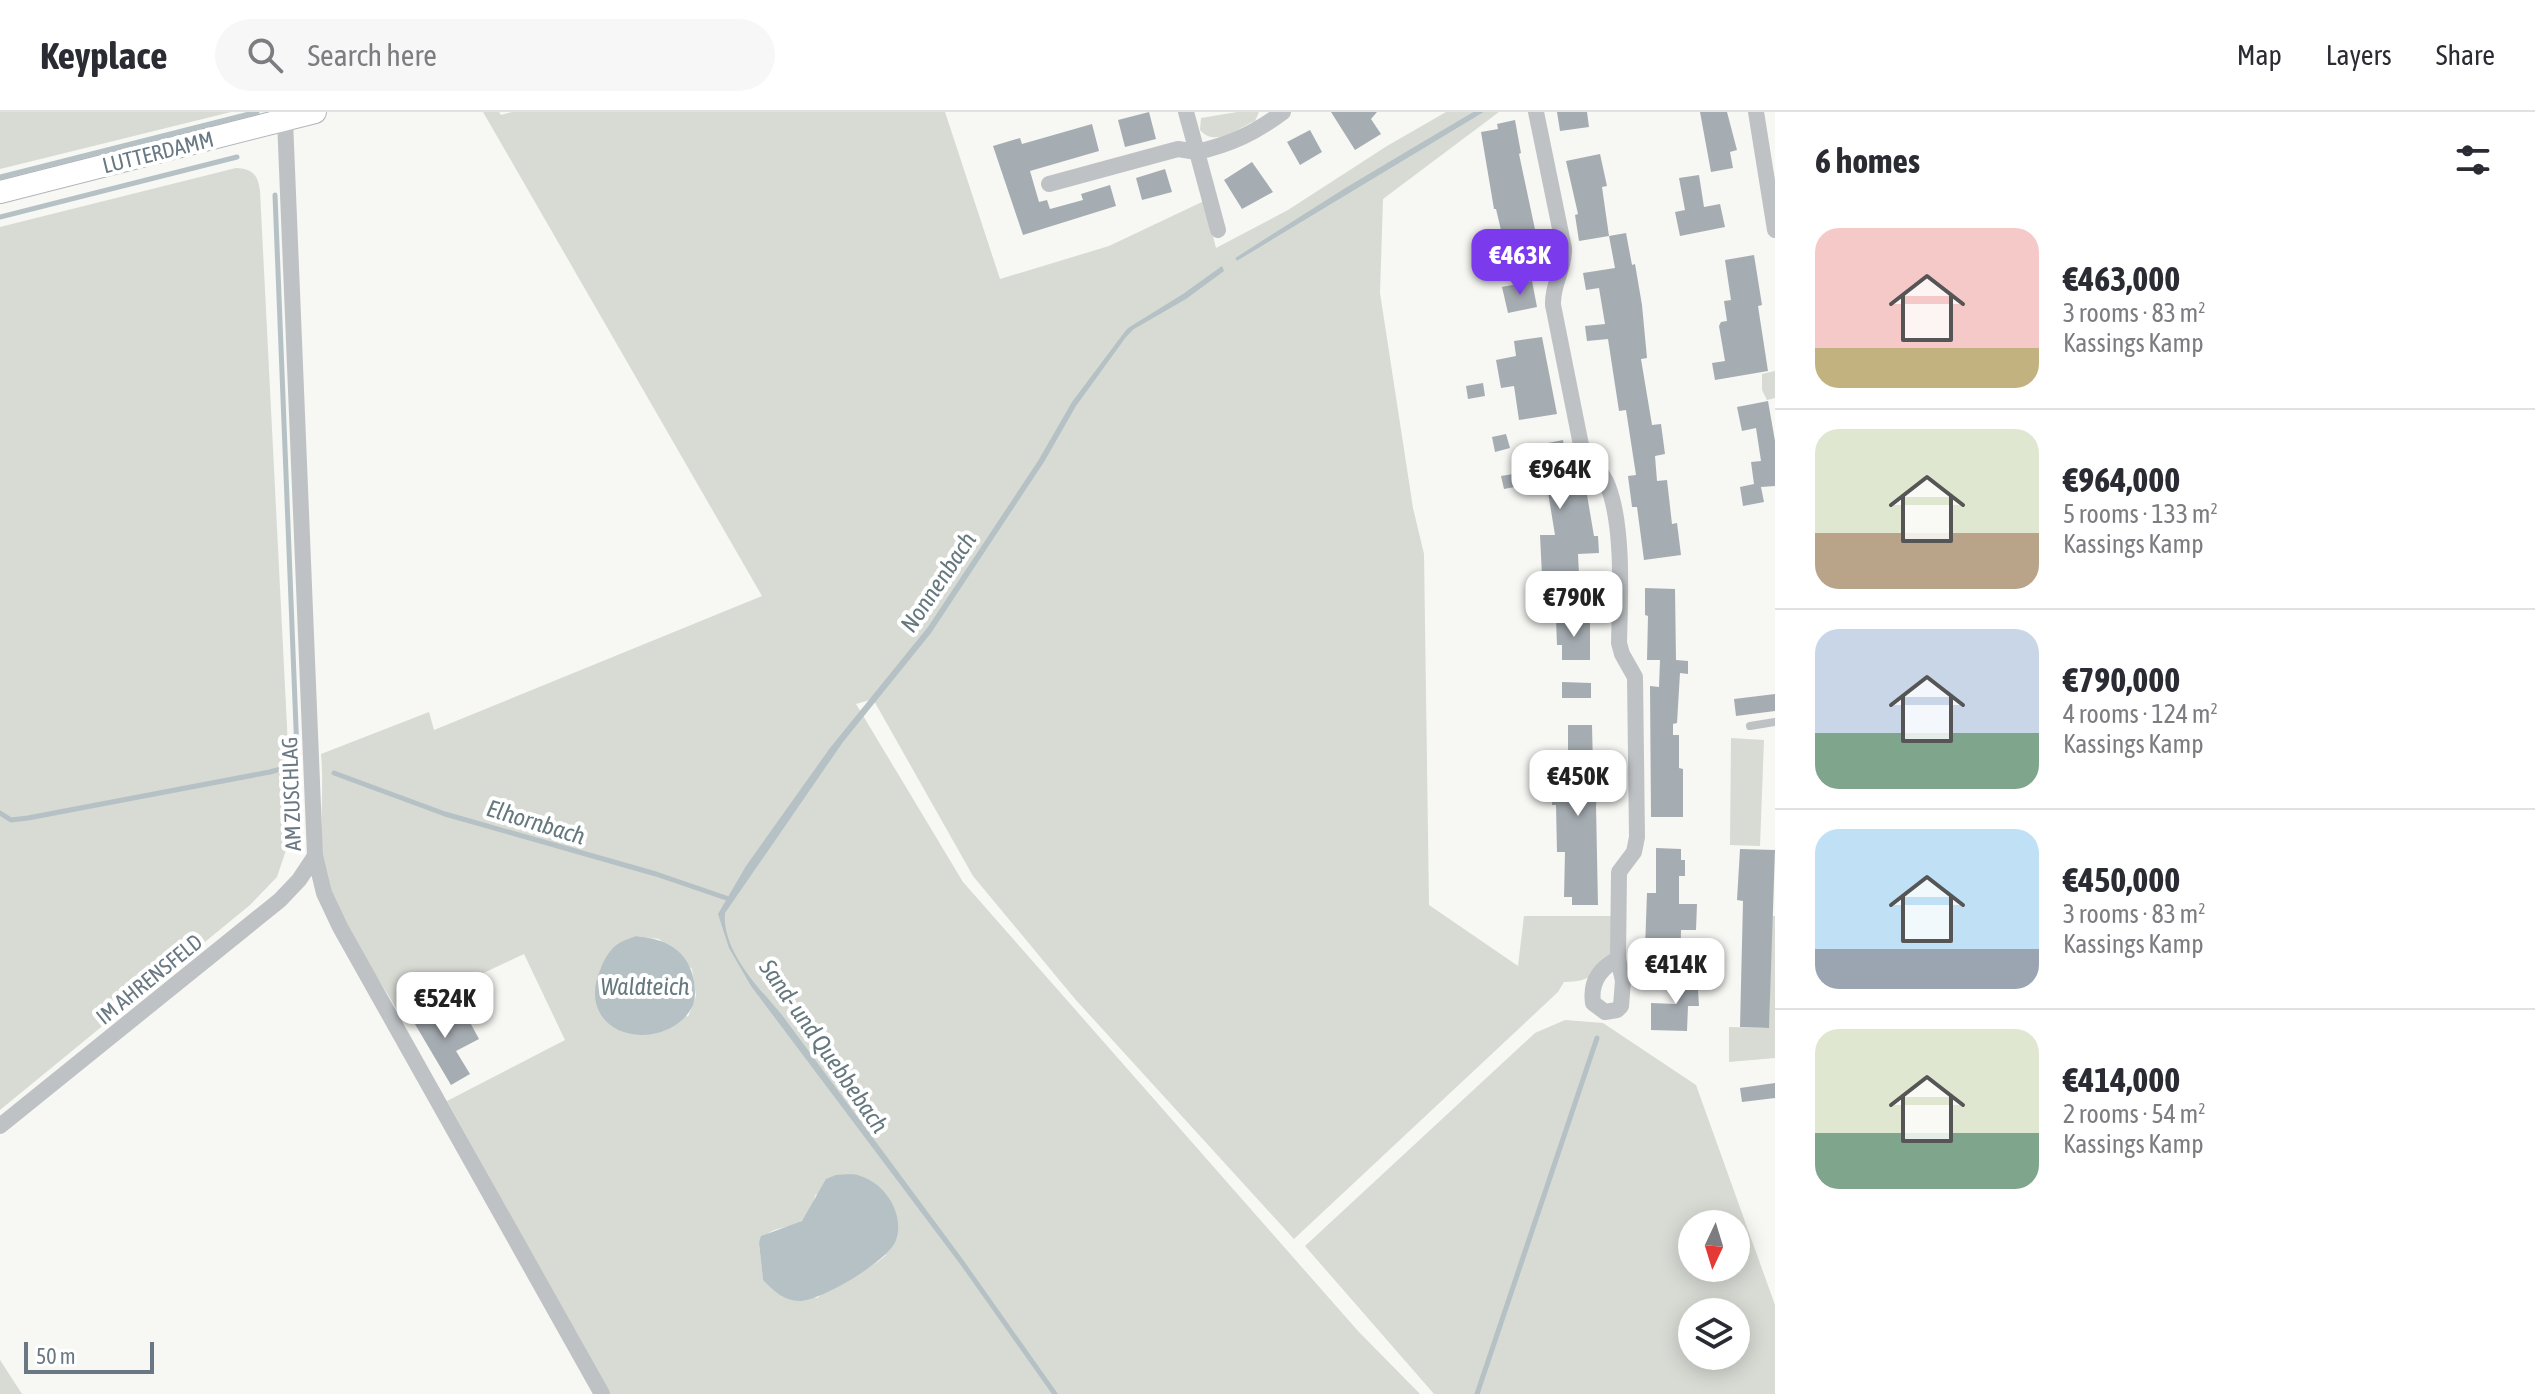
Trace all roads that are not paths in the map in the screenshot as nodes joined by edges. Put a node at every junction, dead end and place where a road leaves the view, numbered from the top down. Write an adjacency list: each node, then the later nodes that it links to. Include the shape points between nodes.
1 (315, 112): 6 (street, LUTTERDAMM)
2 (1186, 112): 7 (street)
3 (1283, 112): 7 (street, via 1231,144)
4 (1536, 112): 15 (street, via 1564,248 1553,305 1581,445 1611,494 1618,546 1619,643 1635,677 1637,837 1634,852 1619,872)
5 (1756, 112): 11 (street)
6 (285, 120): 9 (street, LUTTERDAMM); 14 (street, AM ZUSCHLAG)
7 (1197, 152): 8 (street, via 1178,149); 10 (street)
8 (1049, 184)
9 (0, 192)
10 (1218, 230)
11 (1775, 230)
12 (1775, 722): 13 (lane)
13 (1750, 726)
14 (315, 856): 16 (street, IM AHRENSFELD, via 280,900); 17 (street, AM ZUSCHLAG, via 340,927)
15 (1618, 959)
16 (0, 1126)
17 (602, 1394)

